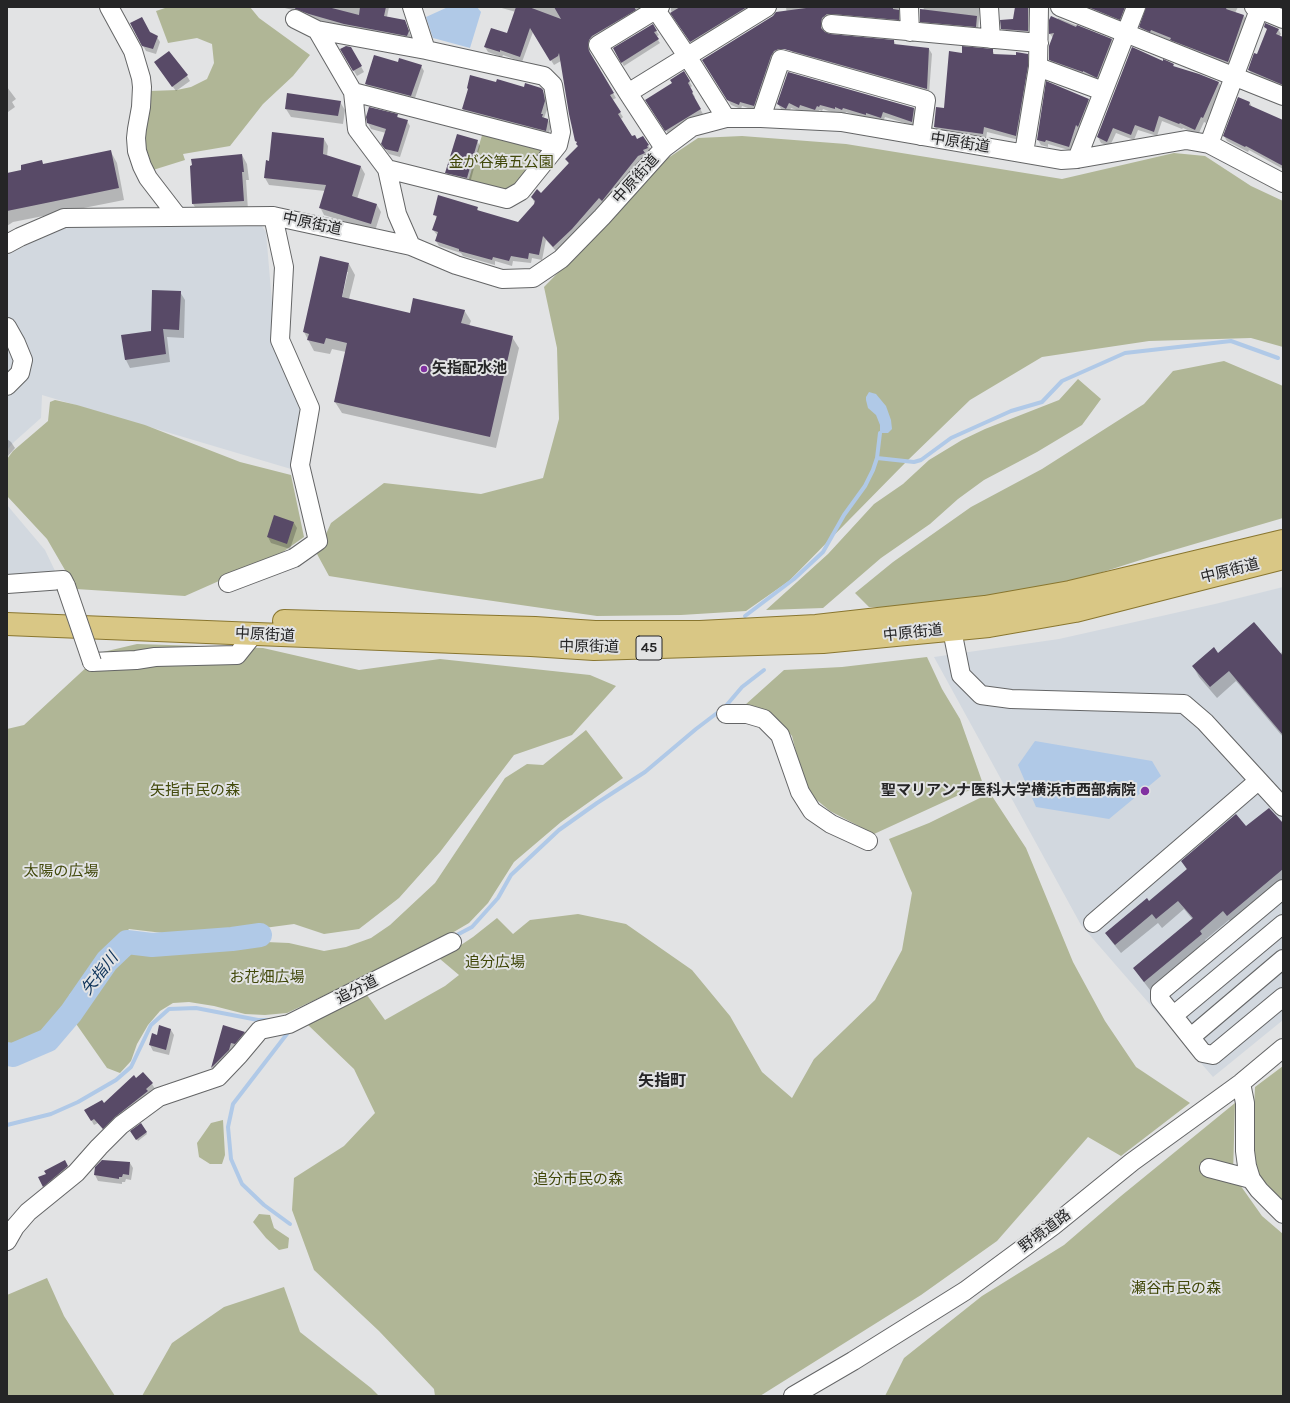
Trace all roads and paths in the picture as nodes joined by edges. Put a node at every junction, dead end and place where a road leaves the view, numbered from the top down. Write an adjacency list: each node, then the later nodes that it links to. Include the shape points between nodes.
1 (109, 7): 38 (street, via 133,51 141,78 142,107 136,138 137,151 148,178)
2 (412, 7): 19 (street)
3 (767, 7): 20 (street)
4 (909, 7): 15 (street)
5 (989, 7): 17 (street)
6 (1039, 7): 18 (street)
7 (1060, 7): 16 (street)
8 (1136, 7): 16 (street)
9 (658, 8): 20 (street); 25 (street, via 598,45)
10 (1258, 8): 12 (street); 22 (street)
11 (295, 19): 14 (street)
12 (1283, 19)
13 (830, 24): 15 (street)
14 (317, 30): 19 (street); 24 (street)
15 (910, 32): 17 (street)
16 (1126, 33): 22 (street); 23 (street)
17 (991, 39): 18 (street)
18 (1038, 43): 21 (street)
19 (426, 50): 30 (street, via 544,76 553,85 561,132)
20 (688, 56): 25 (street); 27 (street)
21 (1038, 67): 23 (street); 33 (street)
22 (1234, 77): 26 (street); 31 (street)
23 (1103, 90): 34 (street)
24 (353, 92): 30 (street); 35 (street, via 357,129)
25 (628, 94): 32 (street)
26 (1283, 96)
27 (726, 118): 28 (street, 中原街道); 32 (street, 中原街道, via 692,127)
28 (761, 118): 29 (street, 中原街道, via 841,122); 29 (street, via 781,59 926,100)
29 (921, 136): 33 (street, 中原街道)
30 (558, 144): 35 (street, via 521,191 507,199)
31 (1209, 144): 34 (street, 中原街道, via 1186,140); 36 (street, 中原街道)
32 (664, 148): 40 (street, 中原街道, via 561,259 533,278 502,279 456,265)
33 (1024, 153): 34 (street, 中原街道, via 1061,160)
34 (1077, 159)
35 (387, 169): 40 (street, via 397,214)
36 (1282, 180)
37 (273, 216): 38 (street, 中原街道); 40 (street, 中原街道); 45 (street, via 284,267 280,340 310,408 300,465 318,541 294,558)
38 (178, 217): 39 (street, 中原街道, via 64,218)
39 (7, 244)
40 (411, 246)
41 (7, 327): 42 (street, via 23,360 20,373)
42 (7, 386)
43 (1283, 541): 47 (main road, 中原街道 / 45, via 1070,592 985,607 816,626 700,632 595,632)
44 (1283, 558): 49 (main road, 中原街道 / 45, via 1075,611)
45 (228, 583)
46 (7, 584): 50 (street, bridge, via 63,580 92,662 237,654)
47 (7, 610)
48 (7, 624): 50 (main road, 中原街道 / 45)
49 (952, 630): 50 (main road, 中原街道 / 45, via 823,642 594,649); 52 (street, via 961,675 981,695 1011,699 1184,704 1205,722)
50 (253, 635)
51 (726, 714): 54 (street, via 747,714 764,719 780,735 800,792 812,811 831,824)
52 (1258, 780): 53 (street); 56 (street)
53 (1283, 807)
54 (868, 841)
55 (1283, 889): 61 (street, via 1160,992 1160,999)
56 (1093, 922)
57 (1283, 924): 61 (street)
58 (452, 942): 68 (street, 追分道, via 288,1024 260,1030 218,1077 159,1097 121,1125 76,1173 28,1212)
59 (1283, 959): 62 (street)
60 (1283, 997): 62 (street, via 1213,1055 1203,1053)
61 (1174, 1015): 62 (street)
62 (1191, 1036)
63 (1283, 1048): 64 (street, 野境道路)
64 (1241, 1082): 66 (street, via 1245,1151); 69 (street, 野境道路, via 1132,1162 1053,1226 965,1291 853,1362)
65 (1209, 1168): 66 (street)
66 (1251, 1178): 67 (street)
67 (1283, 1214)
68 (7, 1241)
69 (793, 1396)

